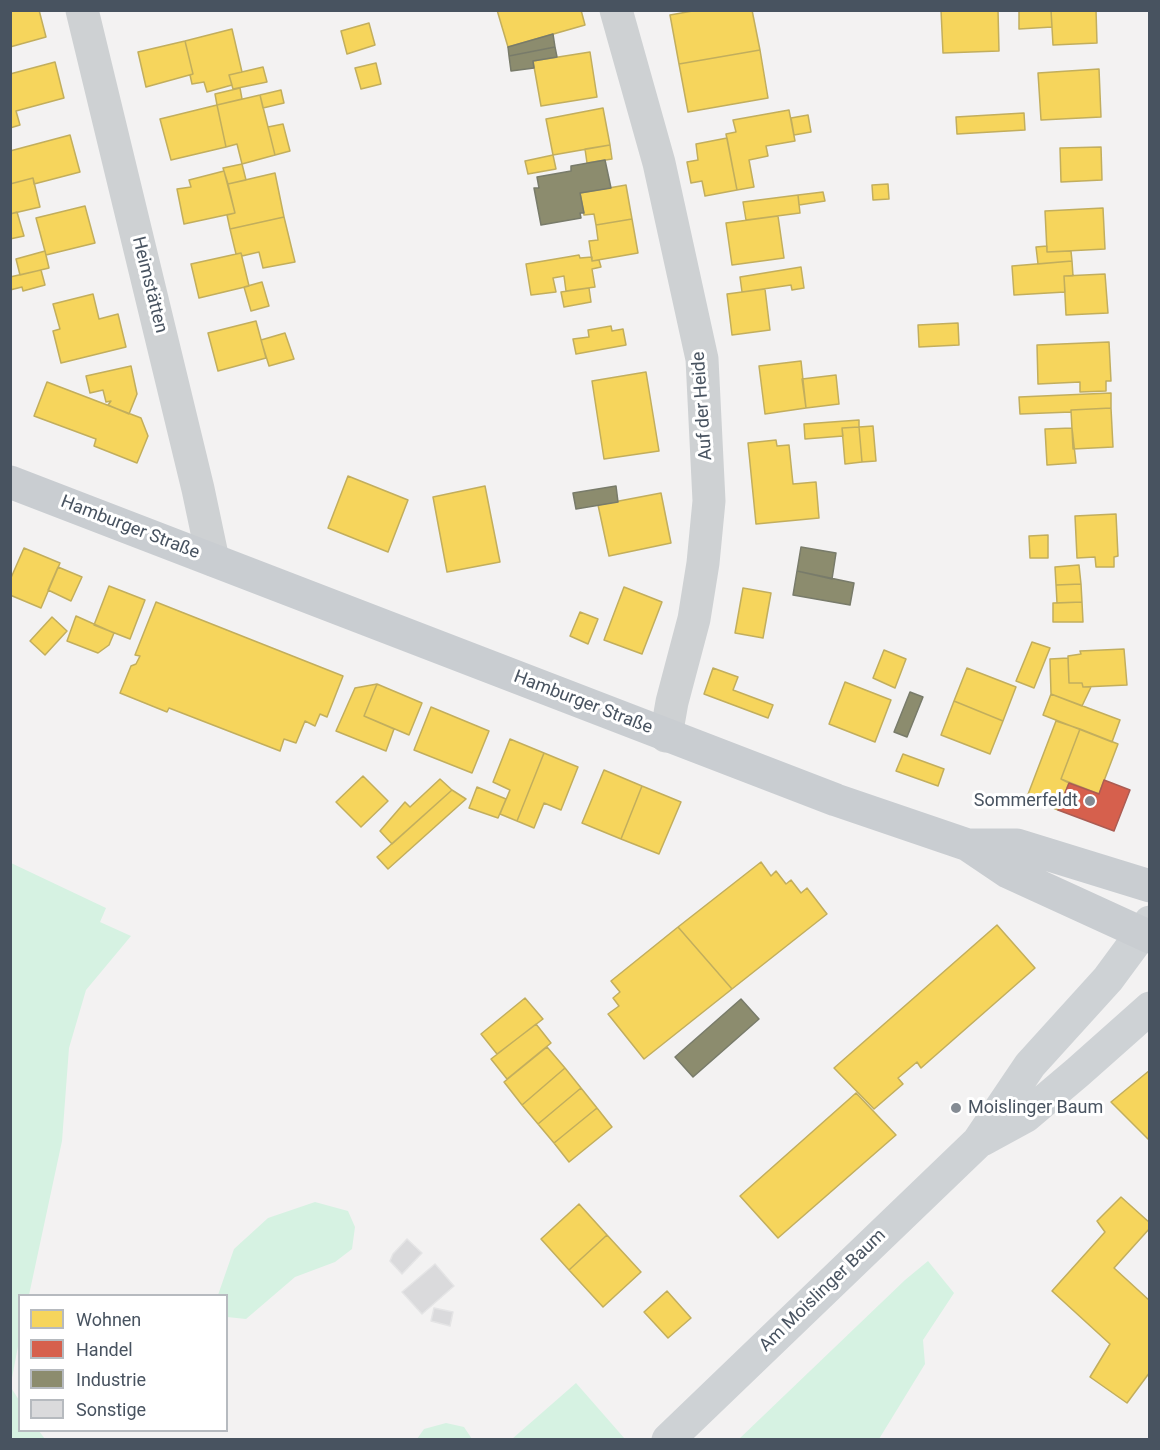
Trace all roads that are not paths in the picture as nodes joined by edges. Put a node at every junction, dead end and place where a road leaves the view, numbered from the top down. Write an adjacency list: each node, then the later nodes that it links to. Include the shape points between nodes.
1 (82, 10): 4 (street, Heimstätten)
2 (616, 10): 5 (street, Auf der Heide, via 659,163 702,359 709,501 694,619)
3 (10, 482): 4 (main road, Hamburger Straße)
4 (213, 560): 5 (main road, Hamburger Straße)
5 (666, 736): 6 (main road, Hamburger Straße)
6 (968, 845): 7 (main road, via 1017,845); 8 (main road, Hamburger Straße, via 1008,872)
7 (1149, 886)
8 (1147, 931): 10 (main road, Am Moislinger Baum, via 1030,1065)
9 (1149, 1008): 10 (main road, Am Moislinger Baum, via 1026,1116)
10 (978, 1142): 11 (main road, Am Moislinger Baum)
11 (668, 1440)

